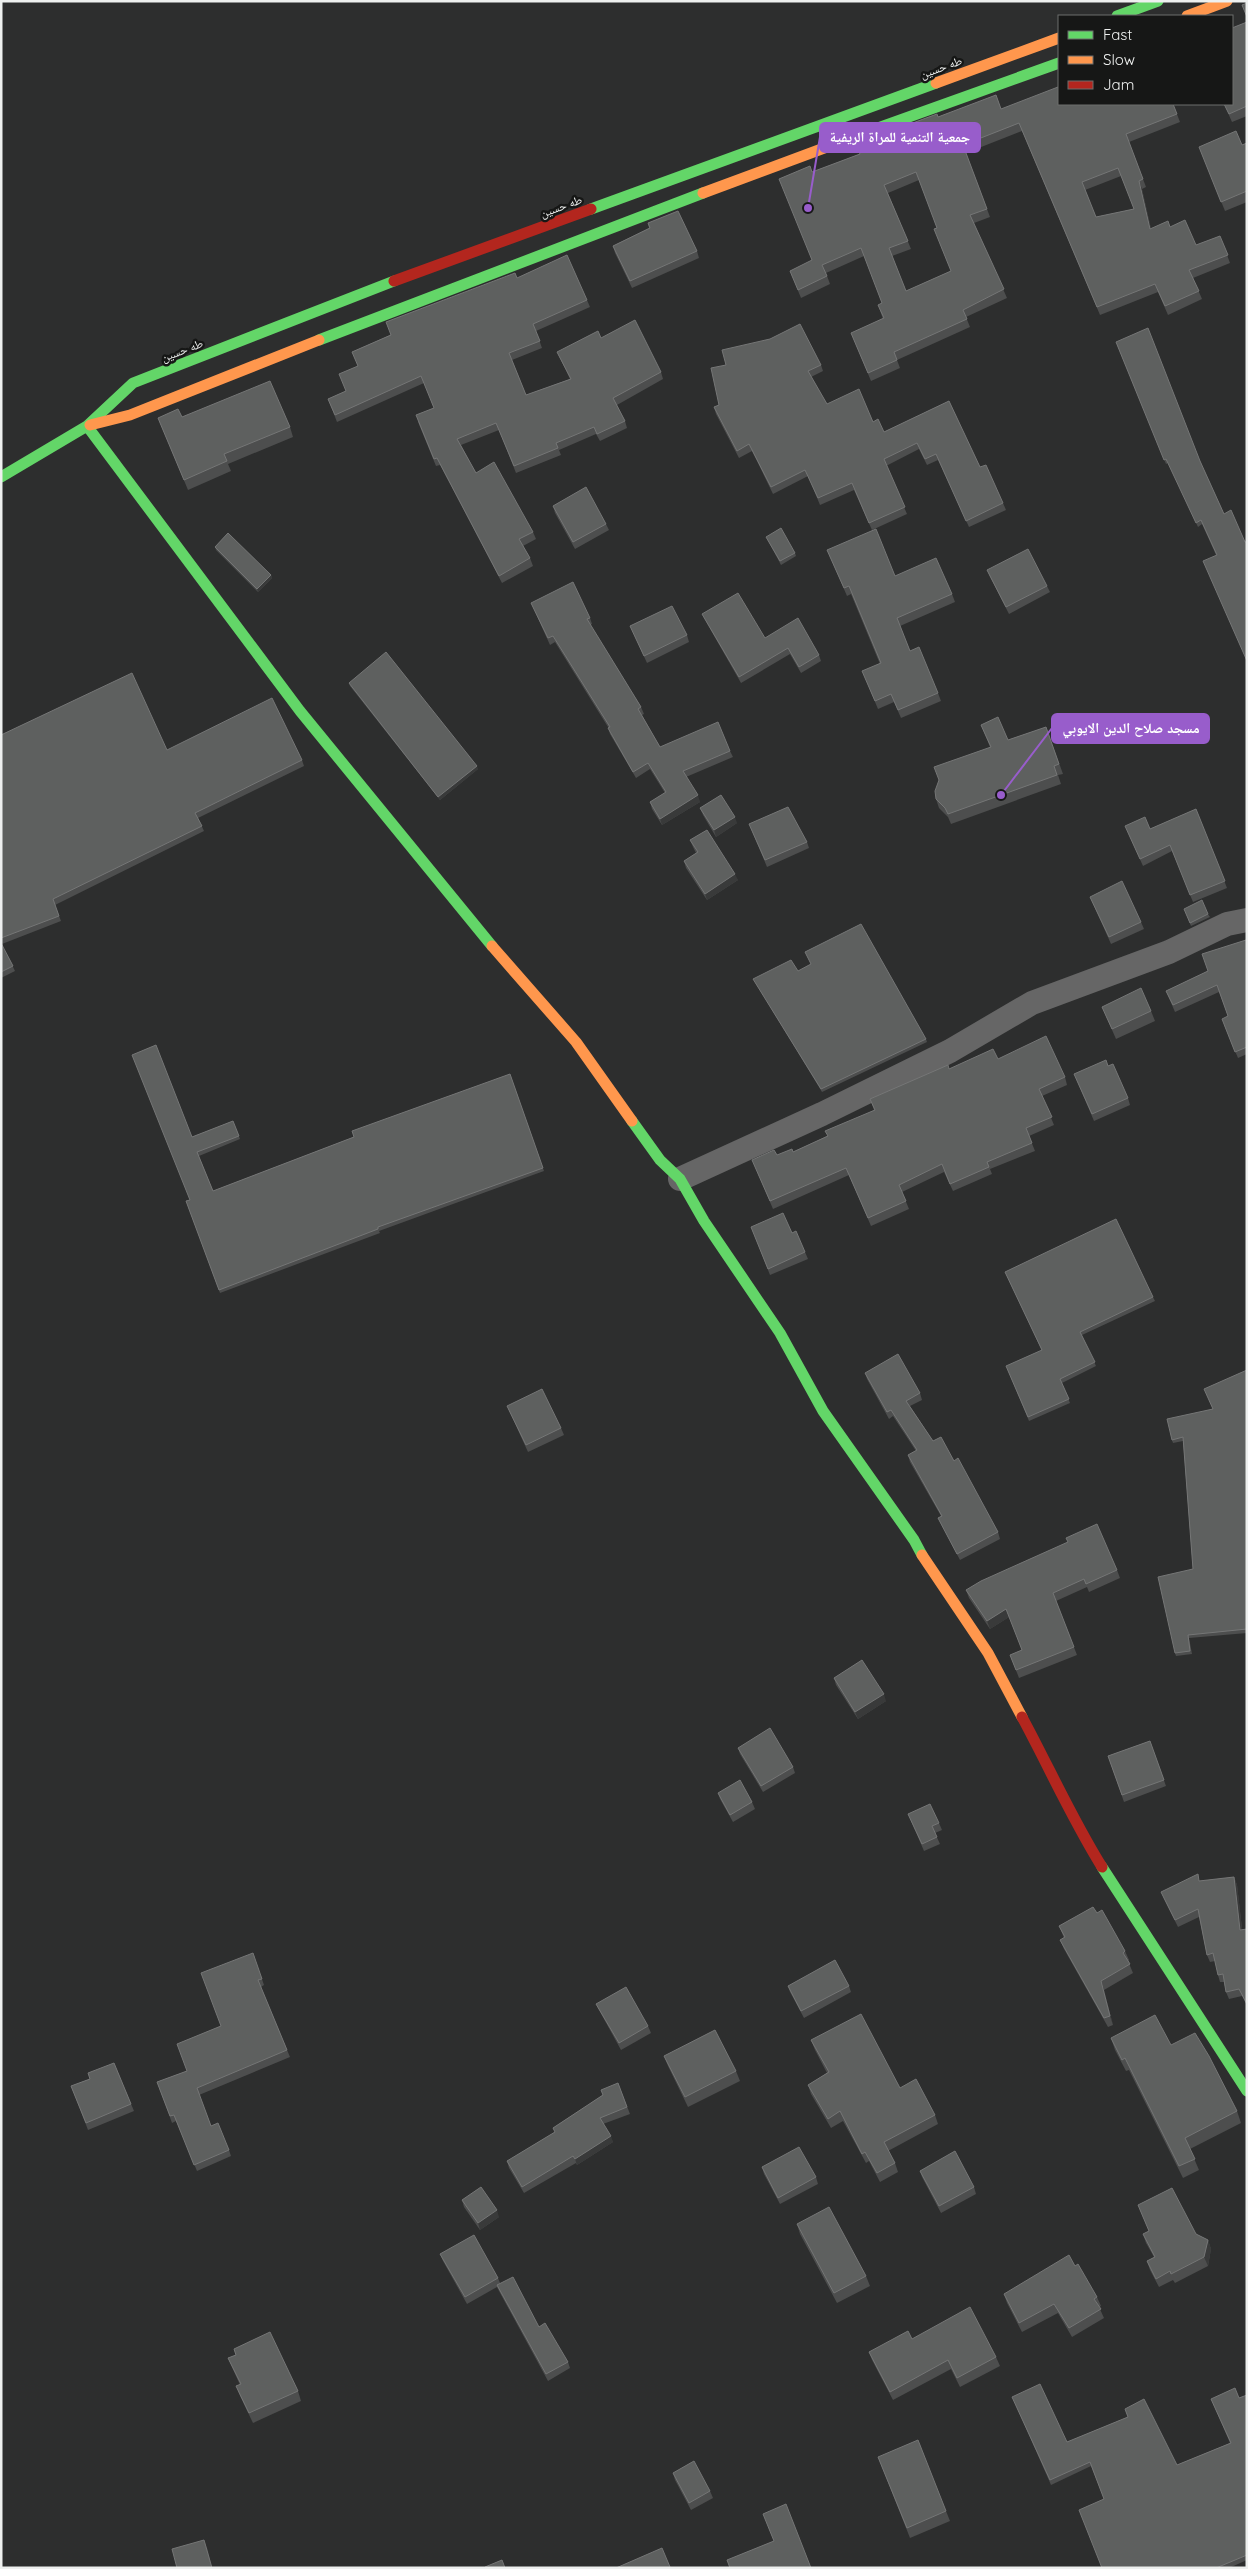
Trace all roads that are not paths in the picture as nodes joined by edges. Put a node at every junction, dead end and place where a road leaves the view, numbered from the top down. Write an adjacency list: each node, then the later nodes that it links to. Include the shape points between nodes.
1 (1158, 1): 3 (main road)
2 (1227, 1): 4 (main road)
3 (1120, 15)
4 (1191, 15)
5 (1058, 38): 7 (main road, طه حسين)
6 (1058, 63): 8 (main road, طه حسين, via 789,160)
7 (592, 209): 8 (main road); 9 (main road, طه حسين, via 439,264 133,383)
8 (601, 233): 9 (main road, طه حسين, via 374,318 130,415)
9 (86, 426): 10 (main road, طه حسين); 12 (main road, via 300,711 475,927 576,1042 660,1160)
10 (1, 476)
11 (1247, 920): 12 (street, via 1227,924 1169,952 1032,1003 950,1051)
12 (680, 1179): 13 (main road, via 704,1221 780,1333 823,1411 914,1540 927,1565 988,1653 1054,1776 1078,1829)
13 (1247, 2091)

